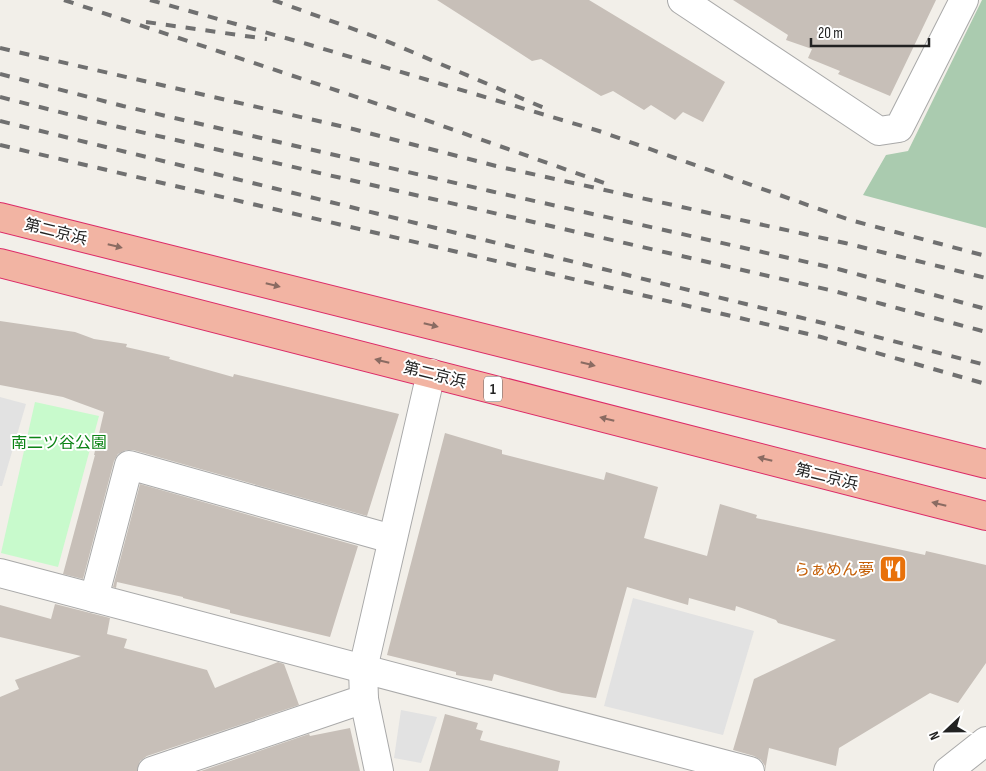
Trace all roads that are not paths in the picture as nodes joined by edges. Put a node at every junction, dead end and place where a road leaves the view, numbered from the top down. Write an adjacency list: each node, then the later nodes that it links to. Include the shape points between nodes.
1 (682, 0): 2 (street, via 879,131 899,128)
2 (964, 0)
3 (0, 217): 6 (highway, 第二京浜, one-way to 6)
4 (0, 263): 5 (highway, 第二京浜 / 1, one-way to 4)
5 (431, 373): 7 (highway, 第二京浜 / 1, one-way to 5); 8 (street)
6 (986, 464)
7 (986, 516)
8 (392, 539): 10 (street, via 128,465); 11 (street)
9 (0, 573): 10 (street)
10 (94, 598): 11 (street)
11 (363, 669): 12 (street); 16 (street)
12 (364, 699): 14 (street); 15 (street)
13 (986, 741): 17 (street)
14 (152, 771)
15 (379, 771)
16 (750, 771)
17 (948, 771)

